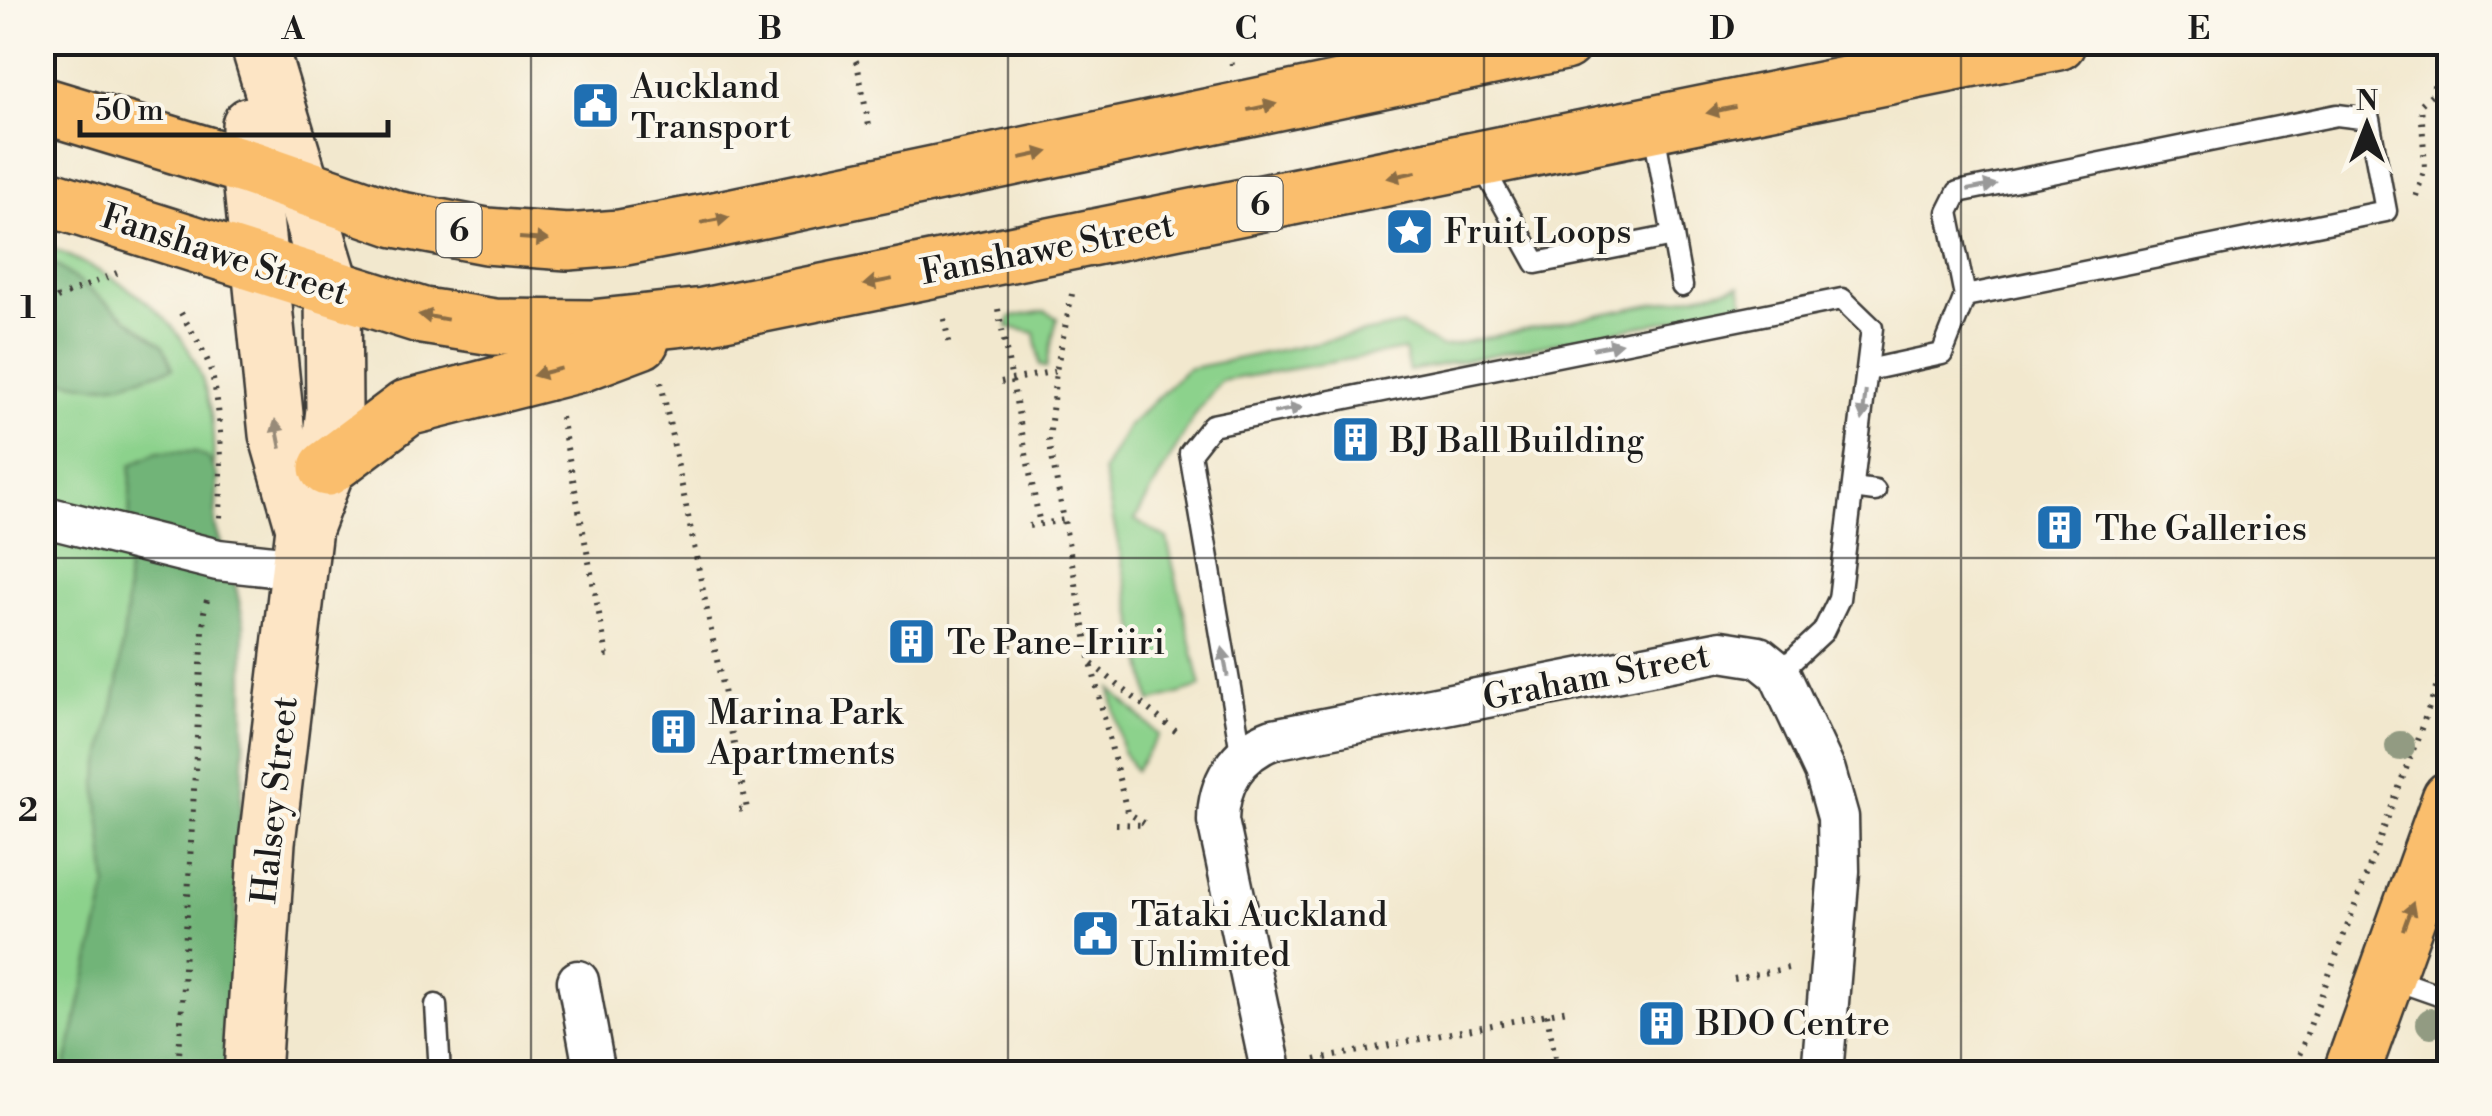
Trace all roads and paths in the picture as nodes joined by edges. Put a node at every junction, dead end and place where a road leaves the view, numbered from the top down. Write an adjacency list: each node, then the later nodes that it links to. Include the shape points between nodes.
1 (256, 42): 15 (main road, Halsey Street); 16 (main road, Halsey Street)
2 (846, 42): 13 (path, via 857,63)
3 (1228, 42): 10 (path)
4 (1564, 42): 16 (main road, 6, one-way to 4, via 396,219 486,236 620,238)
5 (2058, 42): 12 (main road, Fanshawe Street / 6, one-way to 12)
6 (2345, 42): 7 (path, via 2347,54)
7 (2402, 42)
8 (2426, 42): 9 (path)
9 (2445, 46): 18 (path, via 2432,94 2421,104 2424,168 2416,199)
10 (1232, 66)
11 (42, 105): 15 (main road, 6)
12 (1653, 124): 14 (main road, Fanshawe Street / 6); 19 (lane)
13 (869, 126)
14 (1479, 159): 19 (lane, via 1536,264); 29 (main road, Fanshawe Street / 6, one-way to 29)
15 (250, 168): 16 (main road, 6); 20 (main road, Halsey Street)
16 (304, 187): 23 (main road, Halsey Street)
17 (42, 196): 20 (main road, Fanshawe Street / 6)
18 (2386, 211): 25 (lane); 25 (lane, one-way to 18, via 1948,212 1958,192 2014,180 2337,115 2368,120)
19 (1674, 236): 22 (lane)
20 (262, 266): 23 (main road, Fanshawe Street / 6); 43 (main road, Halsey Street, one-way to 20, via 277,434)
21 (116, 273): 27 (path, via 57,298)
22 (1682, 286)
23 (333, 289): 29 (main road, Fanshawe Street / 6, one-way to 23, via 590,328 494,327 423,316); 38 (main road, Halsey Street, via 334,410)
24 (1072, 294): 33 (path)
25 (1965, 296): 32 (lane, via 1942,354)
26 (998, 309): 35 (path)
27 (42, 313)
28 (181, 313): 44 (path, via 213,380 221,472)
29 (704, 316): 38 (main road, one-way to 38, via 580,364 407,408)
30 (944, 320): 31 (path)
31 (950, 348)
32 (1868, 370): 50 (lane, one-way to 50, via 1864,489 1841,589 1823,632); 52 (lane, one-way to 32, via 1190,453 1212,424 1842,299 1872,328)
33 (1056, 371): 35 (path); 40 (path, via 1049,441)
34 (660, 376): 45 (path)
35 (1011, 380): 36 (path); 41 (path)
36 (1002, 382)
37 (559, 410): 48 (path)
38 (327, 468): 43 (main road, Halsey Street)
39 (42, 516): 44 (street)
40 (1064, 520): 41 (path); 49 (path)
41 (1040, 525): 42 (path)
42 (1029, 526)
43 (302, 548): 44 (street); 67 (main road, Halsey Street, via 267,842)
44 (218, 560): 66 (path, via 204,612)
45 (716, 650): 46 (path); 54 (path, via 748,809)
46 (706, 651)
47 (2450, 651): 73 (path)
48 (610, 654)
49 (1092, 663): 51 (path); 55 (path, via 1127,812 1147,824)
50 (1780, 673): 52 (street, Graham Street, via 1758,657 1721,651 1273,738); 72 (street, via 1825,771 1840,833)
51 (1179, 734)
52 (1242, 758): 70 (street, via 1224,786 1218,821)
53 (2450, 799): 56 (main road)
54 (736, 810)
55 (1116, 824)
56 (2438, 860): 58 (main road, one-way to 56)
57 (1788, 968): 59 (path)
58 (2386, 977): 61 (lane); 74 (main road)
59 (1734, 979)
60 (578, 981): 69 (street)
61 (2450, 999)
62 (436, 1006): 68 (lane)
63 (1568, 1010): 64 (path)
64 (1547, 1014): 65 (path); 71 (path)
65 (1315, 1060)
66 (178, 1074)
67 (252, 1074)
68 (440, 1074)
69 (595, 1074)
70 (1272, 1074)
71 (1558, 1074)
72 (1822, 1074)
73 (2292, 1074)
74 (2351, 1074)

